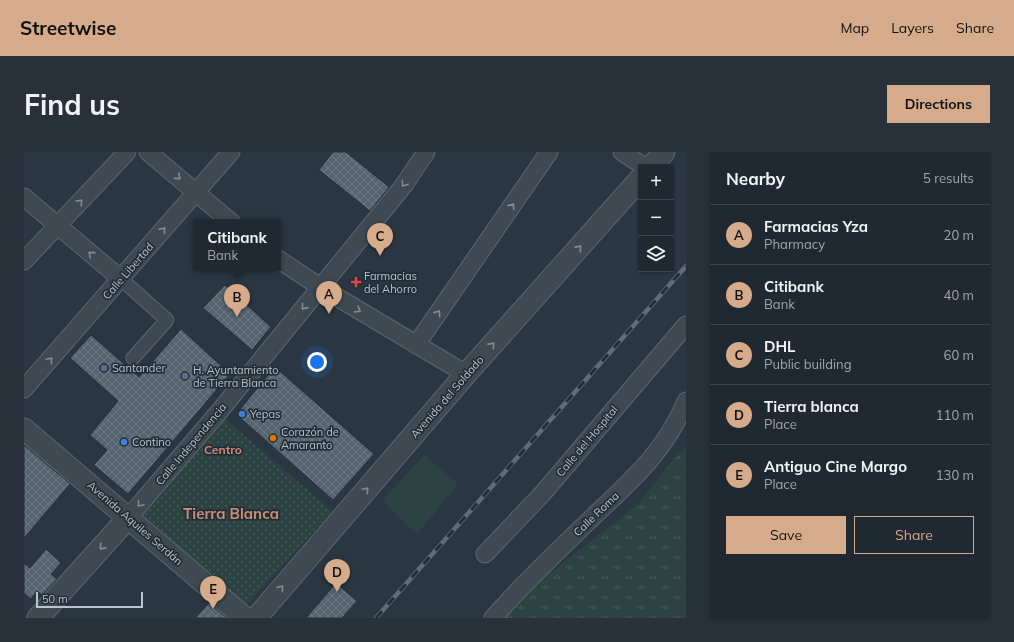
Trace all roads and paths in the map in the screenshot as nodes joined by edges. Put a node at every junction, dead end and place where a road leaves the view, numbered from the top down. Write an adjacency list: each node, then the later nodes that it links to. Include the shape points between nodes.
1 (127, 152): 14 (street, one-way to 1)
2 (148, 152): 11 (street, one-way to 11)
3 (231, 152): 11 (street, Calle Libertad)
4 (426, 152): 18 (street, Calle Independencia, one-way to 18, via 404,185)
5 (549, 152): 20 (street, one-way to 5)
6 (622, 152): 8 (street)
7 (664, 152): 9 (street)
8 (640, 164)
9 (654, 164)
10 (638, 181): 22 (street, Avenida del Soldado, one-way to 10)
11 (197, 192): 13 (street); 17 (street, Calle Libertad, one-way to 11)
12 (24, 197): 14 (street)
13 (228, 219)
14 (58, 225): 15 (street); 17 (street, one-way to 14)
15 (24, 261)
16 (281, 261): 18 (street)
17 (121, 279): 21 (street, via 167,320); 23 (street, Calle Libertad, one-way to 17)
18 (320, 287): 20 (street, one-way to 20); 26 (street, Calle Independencia, one-way to 26, via 218,413)
19 (686, 325): 27 (street, Calle del Hospital, via 543,493)
20 (416, 345): 22 (street)
21 (133, 358)
22 (466, 374): 30 (street, Avenida del Soldado, one-way to 22)
23 (24, 389)
24 (686, 401): 31 (street, Calle Roma, via 677,423 645,467 528,580)
25 (24, 429): 26 (street, Avenida Aquiles Serdán)
26 (128, 518): 28 (street, Calle Independencia, one-way to 28); 29 (street, Avenida Aquiles Serdán)
27 (485, 554)
28 (38, 618)
29 (246, 618)
30 (256, 618)
31 (493, 618)

